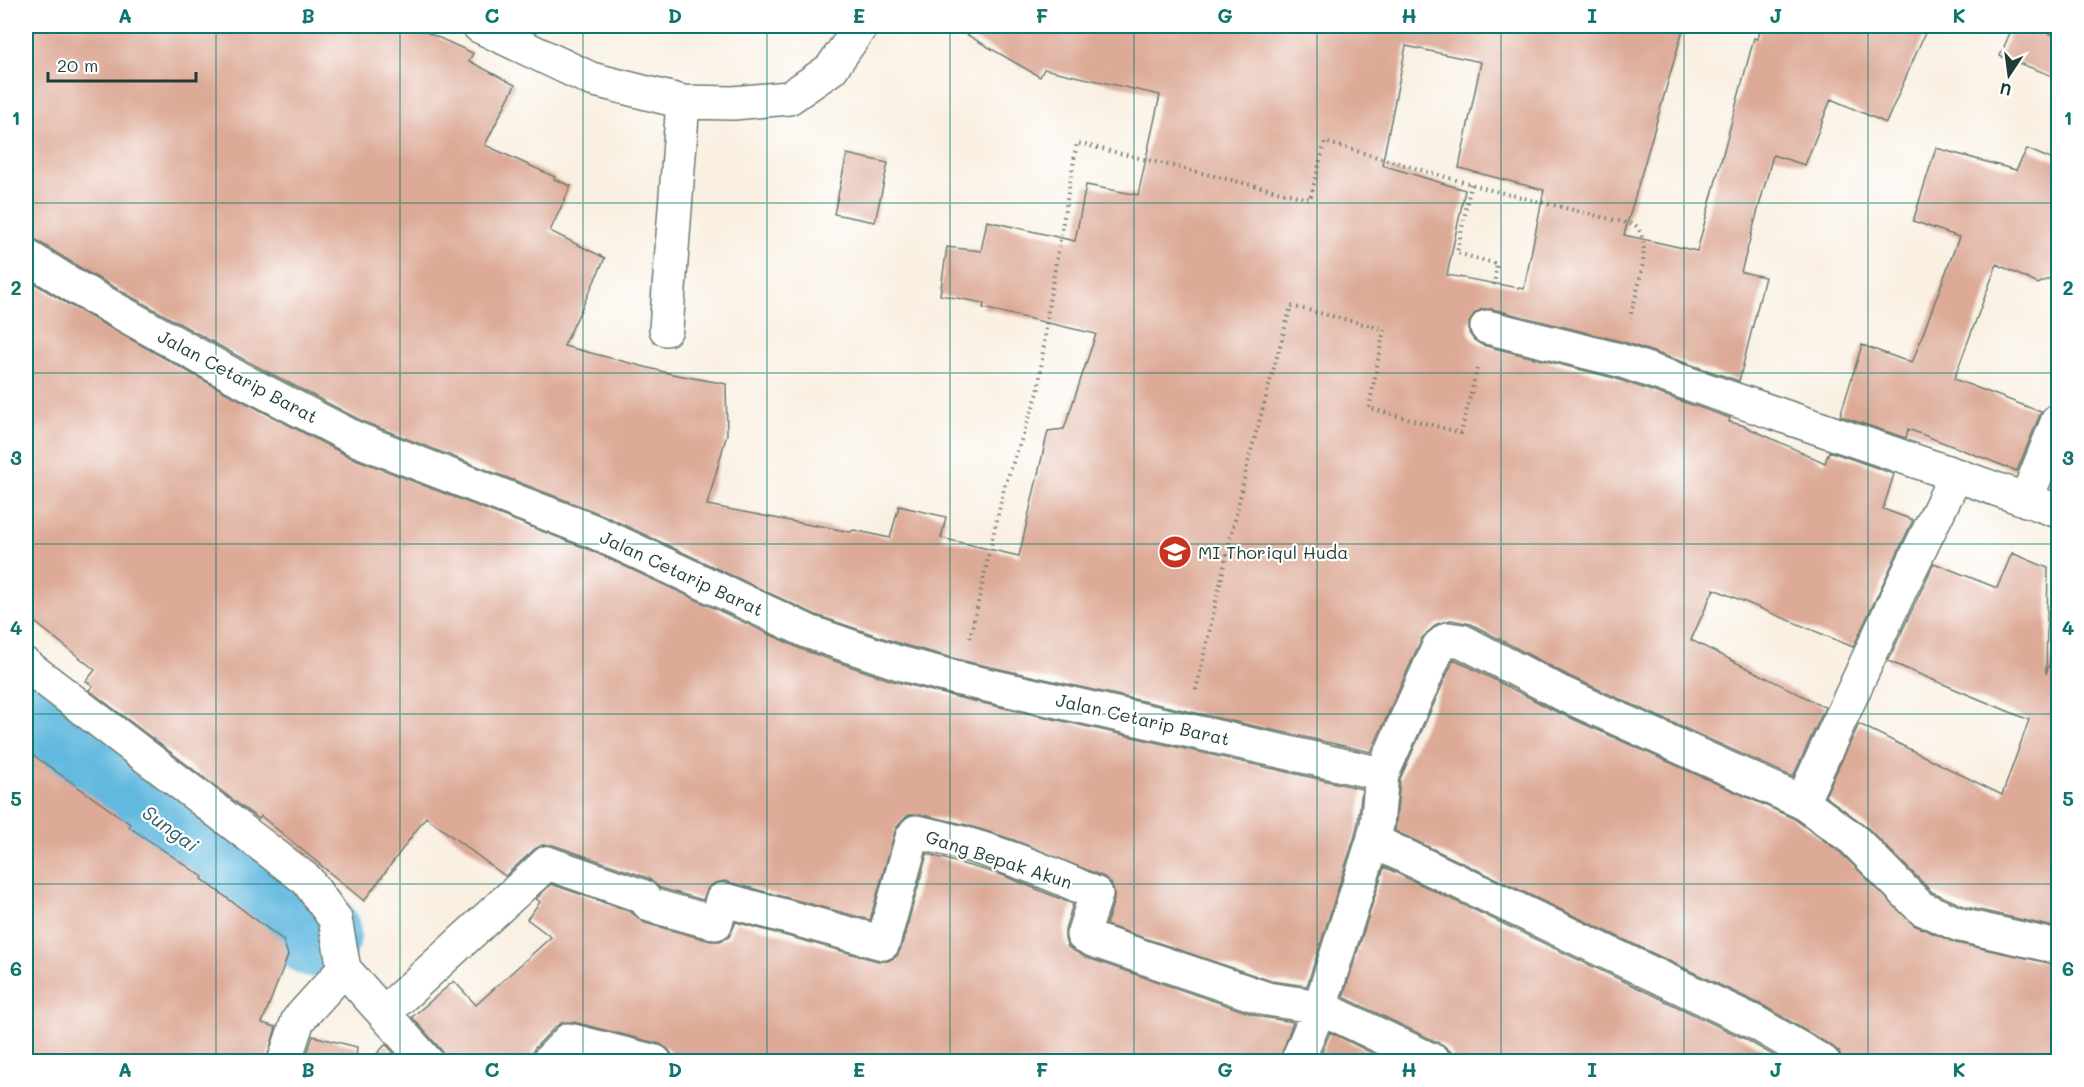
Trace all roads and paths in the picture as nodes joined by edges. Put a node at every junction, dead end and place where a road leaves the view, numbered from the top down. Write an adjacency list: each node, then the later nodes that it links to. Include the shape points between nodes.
1 (479, 26): 3 (street, via 591,79)
2 (861, 26): 3 (street, via 831,69 789,98)
3 (683, 102): 7 (street)
4 (1471, 184): 6 (path, via 1457,253 1497,264); 8 (path, via 1639,229 1645,247); 14 (path, via 1324,142 1310,199 1077,143 1049,302 1038,393 1004,488)
5 (26, 256): 14 (street, Jalan Cetarip Barat, via 234,376 356,440 595,532 809,632)
6 (1488, 327): 8 (street); 15 (path, via 1461,433 1369,408 1384,329 1291,306 1248,462)
7 (666, 330)
8 (1620, 360): 10 (street)
9 (2058, 420): 11 (street)
10 (1956, 475): 11 (street); 17 (street)
11 (2026, 500): 12 (street)
12 (2058, 511)
13 (26, 665): 20 (street, via 307,880 335,919)
14 (960, 679): 15 (street, Jalan Cetarip Barat)
15 (1188, 729): 16 (street, Jalan Cetarip Barat)
16 (1382, 774): 17 (street, via 1439,646 1455,639 1561,693); 18 (street)
17 (1802, 802): 19 (street, via 1853,839 1921,908 1960,925)
18 (1373, 842): 21 (street); 29 (street, via 1756,1023)
19 (2058, 947)
20 (344, 969): 22 (street); 24 (street, via 298,1020)
21 (1320, 1007): 22 (street, Gang Bepak Akun, via 1267,999 1093,940 1083,935 1096,894 1050,872 916,832 883,943 725,900 716,923 650,905 642,896 547,862); 27 (street); 28 (street)
22 (384, 1013): 25 (street)
23 (559, 1051): 26 (street)
24 (284, 1062)
25 (427, 1062)
26 (654, 1062)
27 (1297, 1062)
28 (1435, 1062)
29 (1823, 1062)

